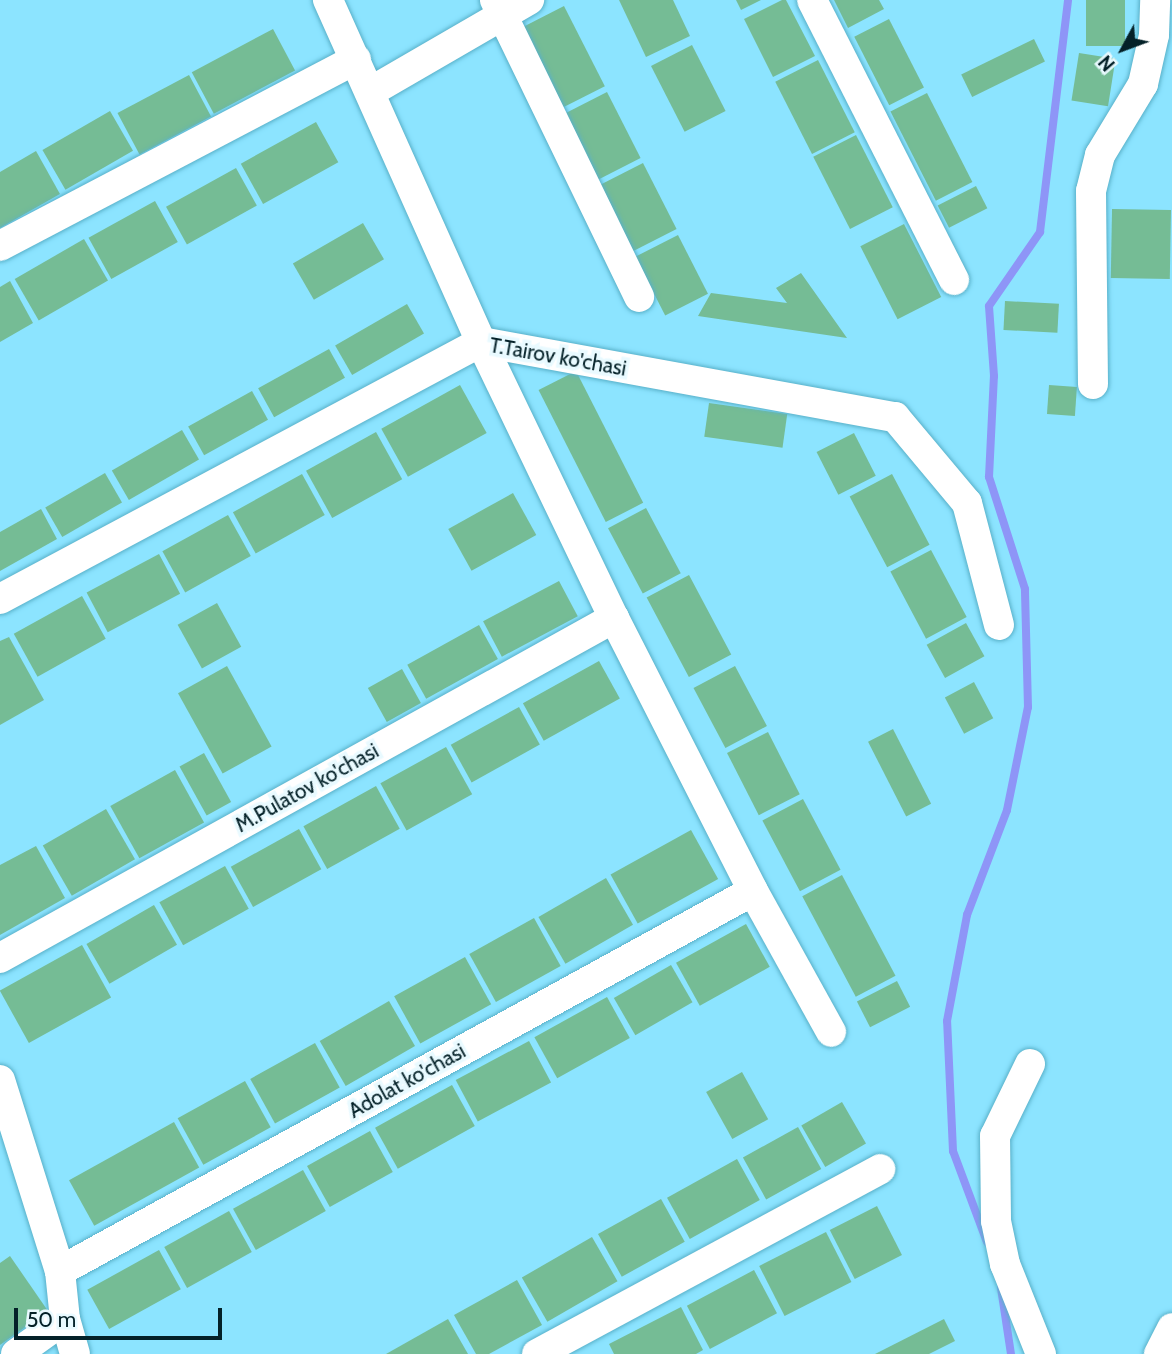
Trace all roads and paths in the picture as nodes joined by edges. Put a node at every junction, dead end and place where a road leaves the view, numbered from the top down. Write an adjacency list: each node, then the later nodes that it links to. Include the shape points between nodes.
1 (328, 0): 6 (street)
2 (529, 0): 5 (street)
3 (813, 0): 9 (street)
4 (1155, 0): 12 (street, via 1154,35 1143,83 1100,155 1091,191)
5 (499, 7): 7 (street); 10 (street)
6 (356, 59): 7 (street); 8 (street)
7 (370, 92): 11 (street)
8 (0, 246)
9 (954, 280)
10 (639, 297)
11 (481, 342): 13 (street, T.Tairov ko'chasi); 14 (street); 15 (street, T.Tairov ko'chasi, via 895,417 967,503)
12 (1093, 384)
13 (0, 599)
14 (614, 618): 16 (street); 17 (street, M.Pulatov ko'chasi)
15 (999, 625)
16 (753, 891): 18 (street); 22 (street, Adolat ko'chasi)
17 (0, 958)
18 (831, 1032)
19 (1030, 1064): 28 (street, via 995,1136 995,1200 1005,1264)
20 (0, 1080): 22 (street)
21 (880, 1169): 27 (street)
22 (60, 1271): 23 (street)
23 (65, 1319): 25 (street); 26 (street)
24 (1172, 1328): 29 (street)
25 (16, 1354)
26 (75, 1354)
27 (537, 1354)
28 (1041, 1354)
29 (1160, 1354)

